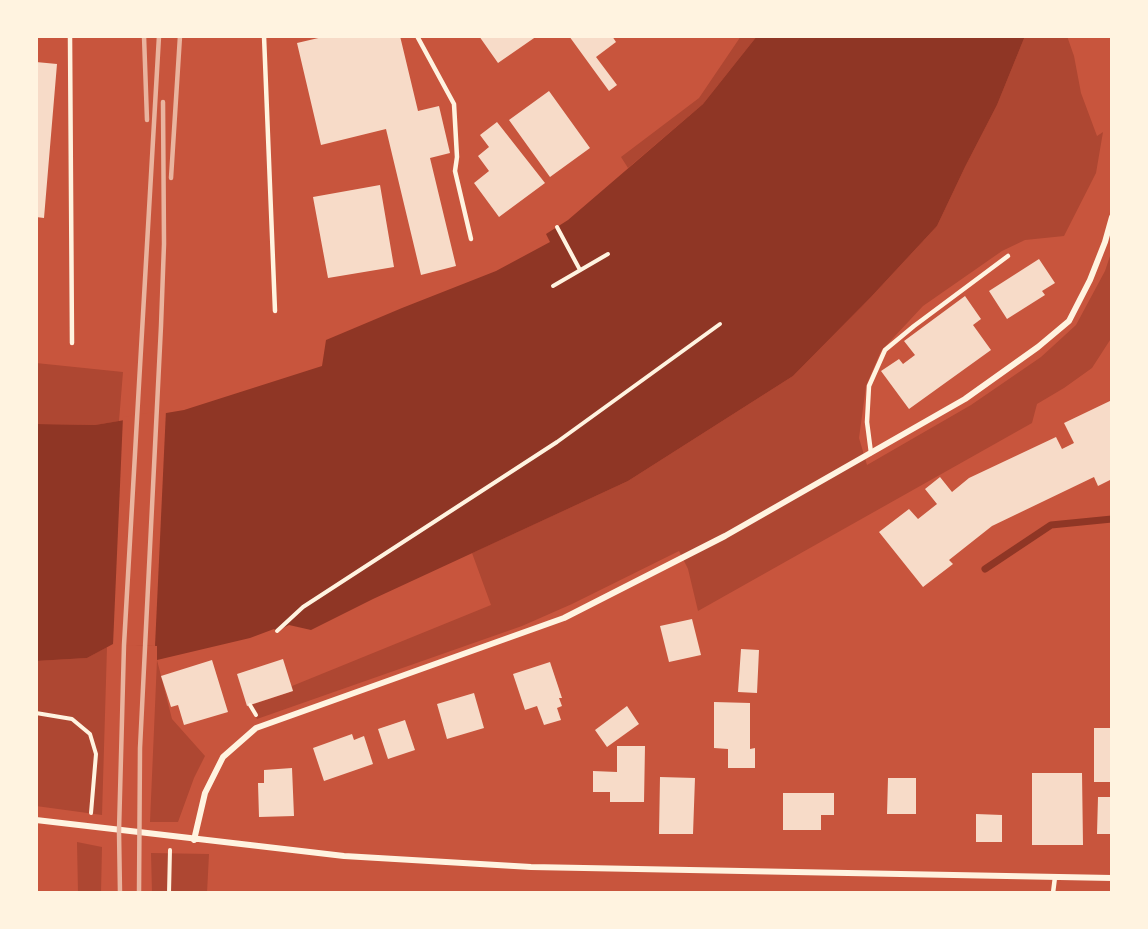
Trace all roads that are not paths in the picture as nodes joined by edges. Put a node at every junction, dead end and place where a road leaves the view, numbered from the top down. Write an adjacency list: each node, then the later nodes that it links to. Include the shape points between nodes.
1 (70, 36): 8 (lane)
2 (264, 36): 7 (lane)
3 (417, 36): 5 (lane, via 454,104 455,171)
4 (1112, 217): 9 (street, via 1090,280 1069,321 965,399)
5 (471, 239)
6 (1008, 256): 9 (lane, via 885,350 869,386 867,422)
7 (275, 311)
8 (72, 343)
9 (871, 453): 11 (street, via 725,536 564,618 256,728 223,757 205,792)
10 (36, 820): 11 (street)
11 (194, 840): 12 (street, via 344,856 531,867)
12 (1055, 877): 13 (street); 14 (lane)
13 (1112, 878)
14 (1053, 893)

